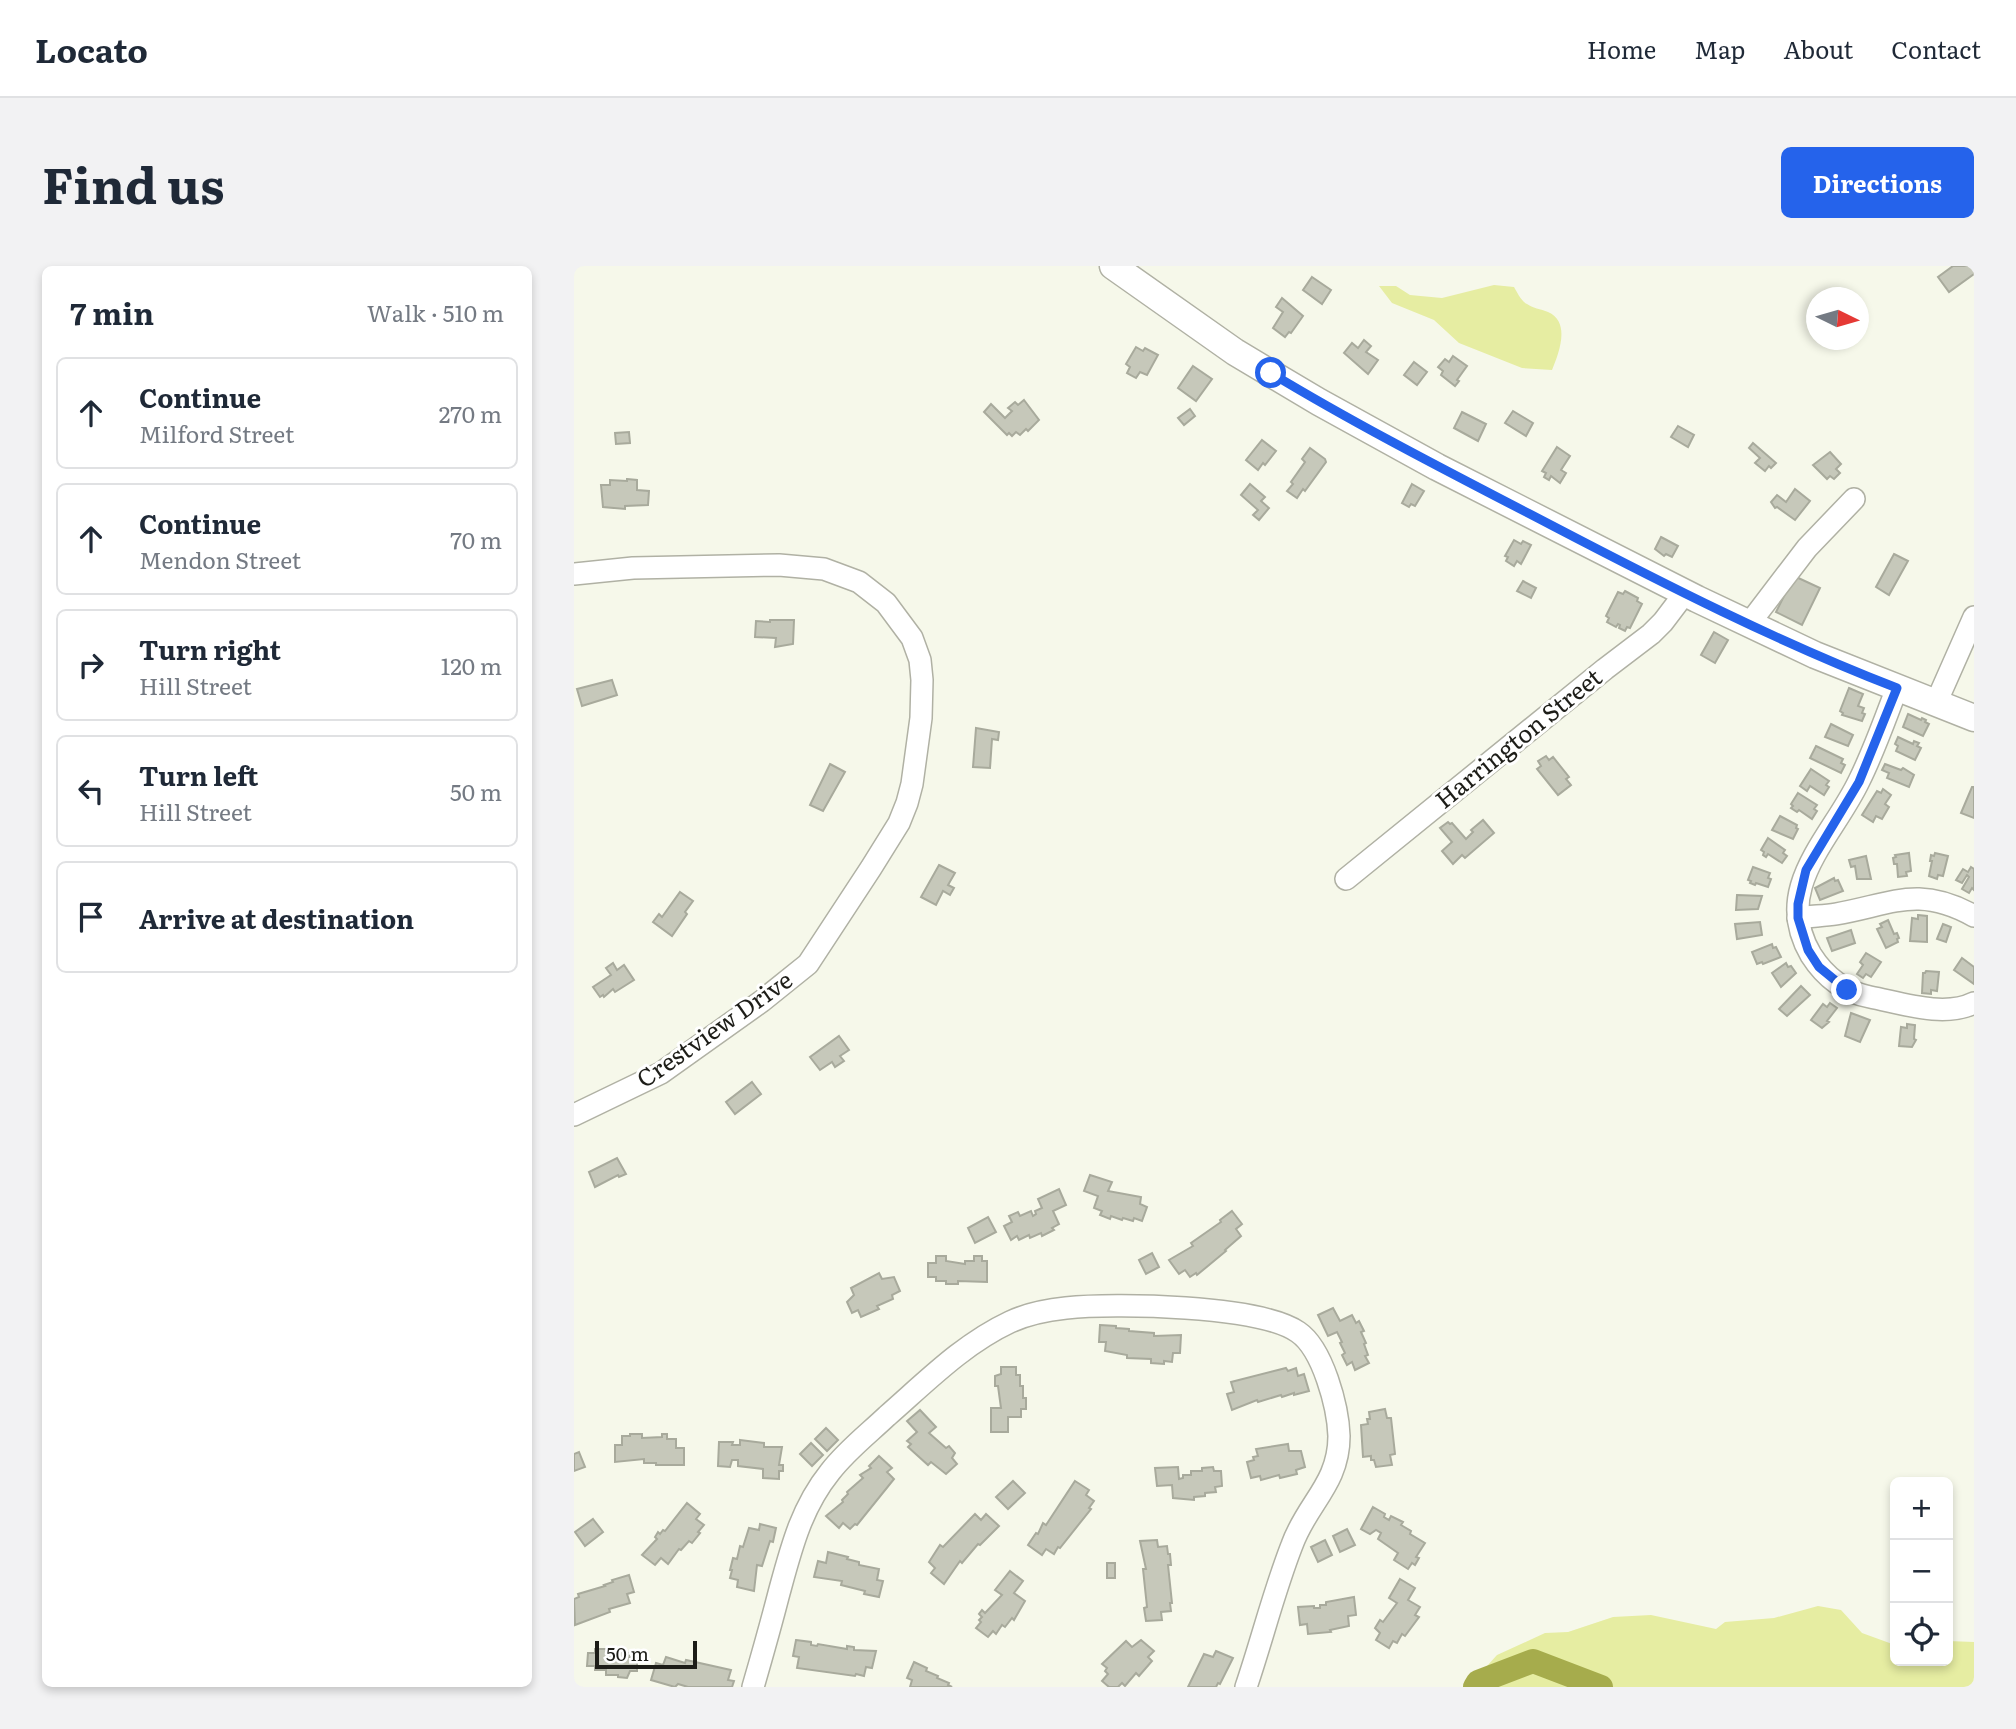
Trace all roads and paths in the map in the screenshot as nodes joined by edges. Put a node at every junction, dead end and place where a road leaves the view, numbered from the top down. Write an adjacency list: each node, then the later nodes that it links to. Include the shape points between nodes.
1 (1113, 266): 4 (main road, via 1235,352 1331,409)
2 (1854, 499): 6 (street, via 1807,548)
3 (574, 574): 14 (street, Crestview Drive, via 633,568 791,565 842,574 873,591 900,620 912,638 922,680 921,718 907,803 808,964 661,1073)
4 (1685, 593): 6 (main road); 10 (street, Harrington Street, via 1644,640)
5 (1974, 617): 8 (street)
6 (1755, 626): 7 (main road)
7 (1897, 688): 8 (main road); 12 (street, via 1859,782 1806,870)
8 (1936, 703): 9 (main road)
9 (1974, 718)
10 (1346, 879)
11 (1974, 916): 12 (street, via 1920,898)
12 (1798, 918): 13 (street, via 1819,967 1847,990 1937,1009 1959,1009)
13 (1974, 1003)
14 (574, 1115)
15 (753, 1687): 16 (street, via 803,1514 848,1451 957,1354 1011,1322 1041,1311 1124,1304 1220,1312 1282,1324 1310,1344 1335,1403 1336,1464 1329,1483 1301,1521)
16 (1246, 1687)

